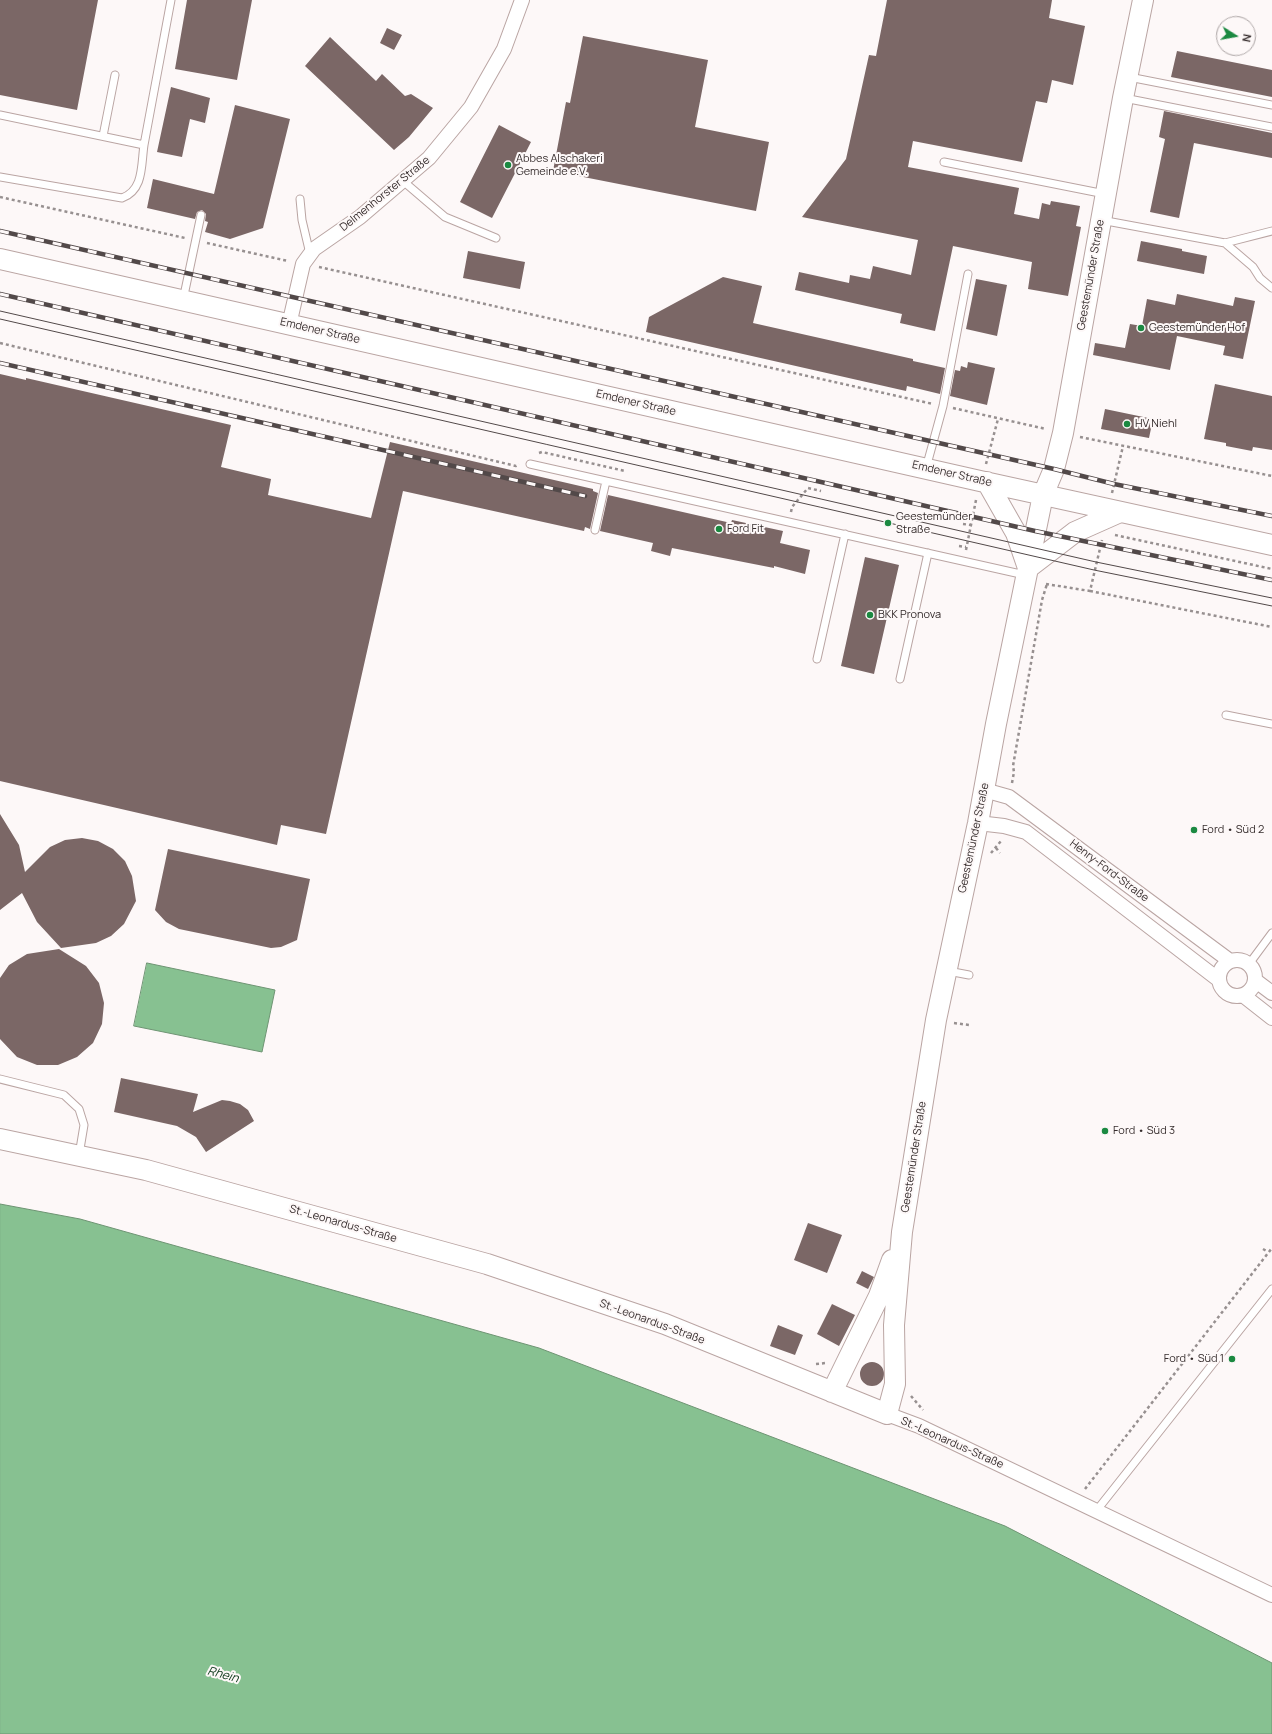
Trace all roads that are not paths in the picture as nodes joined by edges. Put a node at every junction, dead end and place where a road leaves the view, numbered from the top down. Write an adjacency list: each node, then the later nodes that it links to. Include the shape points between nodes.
1 (171, 0): 11 (lane)
2 (522, 0): 14 (street, Delmenhorster Straße, via 504,49 471,107 429,158)
3 (1143, 0): 5 (street, Geestemünder Straße)
4 (115, 75): 10 (lane)
5 (1128, 77): 6 (street, Geestemünder Straße); 7 (lane)
6 (1124, 98): 9 (lane); 15 (street, Geestemünder Straße)
7 (1272, 105)
8 (0, 115): 10 (lane)
9 (1272, 127)
10 (103, 136): 11 (lane)
11 (144, 145): 13 (lane, via 139,183 129,195 122,198)
12 (944, 162): 15 (lane)
13 (0, 177)
14 (403, 181): 20 (lane, via 445,217); 23 (street, Delmenhorster Straße, via 360,217 314,249)
15 (1106, 194): 18 (street, Geestemünder Straße)
16 (300, 199): 23 (lane)
17 (201, 215): 26 (lane)
18 (1101, 220): 21 (lane); 32 (street, Geestemünder Straße, via 1063,433 1054,469)
19 (1272, 231): 21 (lane)
20 (496, 238)
21 (1225, 243): 25 (lane)
22 (0, 259): 26 (street, Emdener Straße)
23 (306, 259): 27 (street)
24 (968, 274): 29 (lane, via 943,406)
25 (1272, 288)
26 (183, 300): 27 (street, Emdener Straße)
27 (289, 324): 29 (street, Emdener Straße)
28 (530, 464): 30 (lane)
29 (926, 468): 31 (street, Emdener Straße)
30 (606, 480): 34 (lane); 35 (lane)
31 (986, 482): 32 (street, Emdener Straße); 38 (street, via 1016,533)
32 (1043, 495): 33 (street, Emdener Straße); 38 (street, Geestemünder Straße)
33 (1110, 518): 36 (street, Emdener Straße); 38 (street, via 1075,532)
34 (595, 530)
35 (845, 534): 37 (lane); 39 (lane)
36 (1272, 545)
37 (928, 553): 38 (lane); 40 (lane)
38 (1027, 571): 43 (street, Geestemünder Straße)
39 (817, 659)
40 (900, 679)
41 (1226, 715): 42 (lane)
42 (1272, 724)
43 (984, 790): 44 (street, Geestemünder Straße); 46 (street, Henry-Ford-Straße, via 1009,797)
44 (978, 823): 48 (street, Geestemünder Straße); 50 (street, Henry-Ford-Straße, via 1026,832)
45 (1272, 933): 47 (lane)
46 (1230, 961): 47 (street, Henry-Ford-Straße, via 1240,960); 50 (street, via 1221,968)
47 (1249, 964): 51 (street, via 1255,971)
48 (946, 971): 49 (lane); 58 (street, Geestemünder Straße)
49 (968, 975)
50 (1219, 980): 53 (street, Henry-Ford-Straße, via 1227,994)
51 (1256, 981): 52 (street); 53 (street, via 1252,990)
52 (1272, 993)
53 (1244, 996): 54 (street, Henry-Ford-Straße)
54 (1272, 1018)
55 (0, 1079): 57 (lane, via 64,1094 79,1109 84,1125)
56 (0, 1139): 57 (street, St.-Leonardus-Straße)
57 (79, 1155): 60 (street, St.-Leonardus-Straße, via 146,1170 487,1264 665,1324)
58 (902, 1232): 60 (street, Geestemünder Straße, via 879,1296); 61 (street, Geestemünder Straße, via 894,1325 895,1384)
59 (1272, 1289): 62 (lane)
60 (832, 1392): 61 (street, St.-Leonardus-Straße)
61 (886, 1414): 62 (street, St.-Leonardus-Straße, via 919,1426)
62 (1097, 1510): 63 (street, St.-Leonardus-Straße)
63 (1272, 1595)

